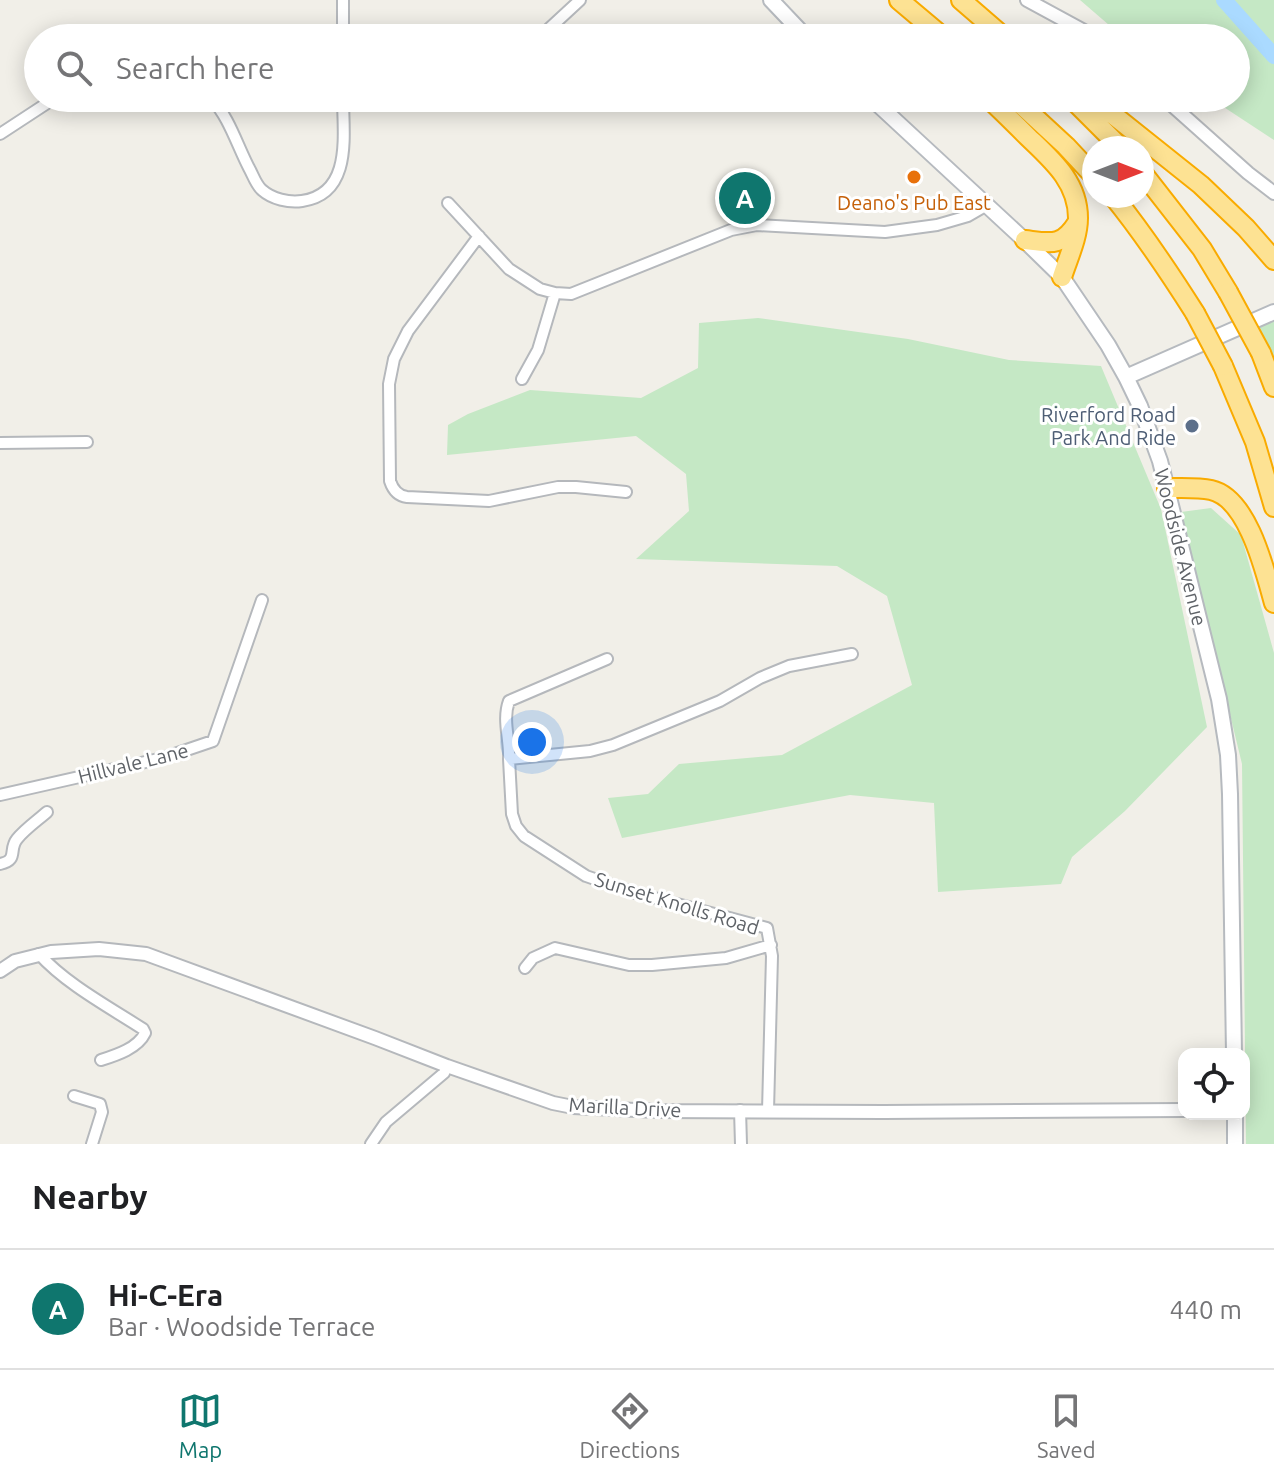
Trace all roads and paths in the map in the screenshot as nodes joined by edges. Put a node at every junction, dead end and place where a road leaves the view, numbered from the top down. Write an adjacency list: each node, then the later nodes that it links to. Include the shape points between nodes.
1 (343, 0): 7 (street)
2 (580, 0): 8 (street)
3 (771, 0): 9 (main road)
4 (896, 0): 10 (highway); 11 (highway)
5 (961, 0): 12 (highway)
6 (1027, 0): 13 (street)
7 (343, 24)
8 (554, 24)
9 (794, 24)
10 (917, 24)
11 (926, 24)
12 (990, 24)
13 (1071, 24)
14 (34, 112): 23 (street)
15 (222, 112): 16 (street, via 261,189 293,202 320,195 340,171)
16 (343, 112)
17 (886, 112): 29 (main road, Woodside Avenue)
18 (1002, 112): 31 (highway, via 1059,167 1071,185)
19 (1029, 112): 25 (highway)
20 (1085, 112): 24 (highway)
21 (1110, 112): 34 (highway, via 1201,185)
22 (1180, 112): 27 (street)
23 (0, 134)
24 (1109, 136)
25 (1082, 163)
26 (1154, 187): 40 (highway, bridge, via 1228,292)
27 (1274, 193)
28 (448, 203): 32 (street)
29 (987, 205): 33 (main road, Woodside Avenue); 36 (street, via 937,225 885,232 757,225 733,229 571,294)
30 (1123, 208): 45 (highway, bridge, via 1168,270 1223,366 1255,442)
31 (1079, 221): 33 (highway, via 1056,243); 35 (highway)
32 (479, 236): 36 (street, via 509,269); 44 (street, via 408,331 394,359 389,384 393,489 407,497 489,501 558,487)
33 (1025, 240): 35 (main road, Woodside Avenue)
34 (1274, 260)
35 (1062, 277): 38 (main road, Woodside Avenue)
36 (555, 293): 39 (street, via 538,350)
37 (1274, 312): 38 (main road)
38 (1126, 377): 43 (main road, Woodside Avenue)
39 (522, 379)
40 (1274, 387)
41 (87, 442): 42 (street)
42 (0, 443)
43 (1167, 488): 47 (highway, via 1227,496 1252,538); 58 (main road, Woodside Avenue, via 1228,755)
44 (626, 492)
45 (1274, 507)
46 (262, 600): 51 (street, Hillvale Lane, via 213,741 163,758)
47 (1274, 603)
48 (852, 654): 50 (street, via 789,666 613,745)
49 (607, 659): 50 (street, via 509,701)
50 (509, 759): 54 (street, Sunset Knolls Road, via 512,814 524,836 586,876 767,928)
51 (0, 795)
52 (47, 812): 53 (street, via 15,841 12,858)
53 (0, 864)
54 (771, 945): 56 (street, via 726,958 652,965 555,948); 64 (street, Sunset Knolls Road)
55 (39, 954): 57 (street, Marilla Drive); 59 (street, via 143,1029 141,1041); 60 (street, Marilla Drive, via 99,949 146,954)
56 (525, 968)
57 (0, 971)
58 (1234, 1048)
59 (101, 1060)
60 (447, 1066): 62 (street, Marilla Drive, via 573,1107); 67 (street, via 386,1122)
61 (74, 1096): 66 (street, via 100,1104)
62 (740, 1110): 64 (street, Marilla Drive); 68 (street)
63 (1178, 1110): 64 (street, Marilla Drive)
64 (768, 1111)
65 (1235, 1120): 69 (main road)
66 (92, 1144)
67 (371, 1144)
68 (741, 1144)
69 (1235, 1144)

